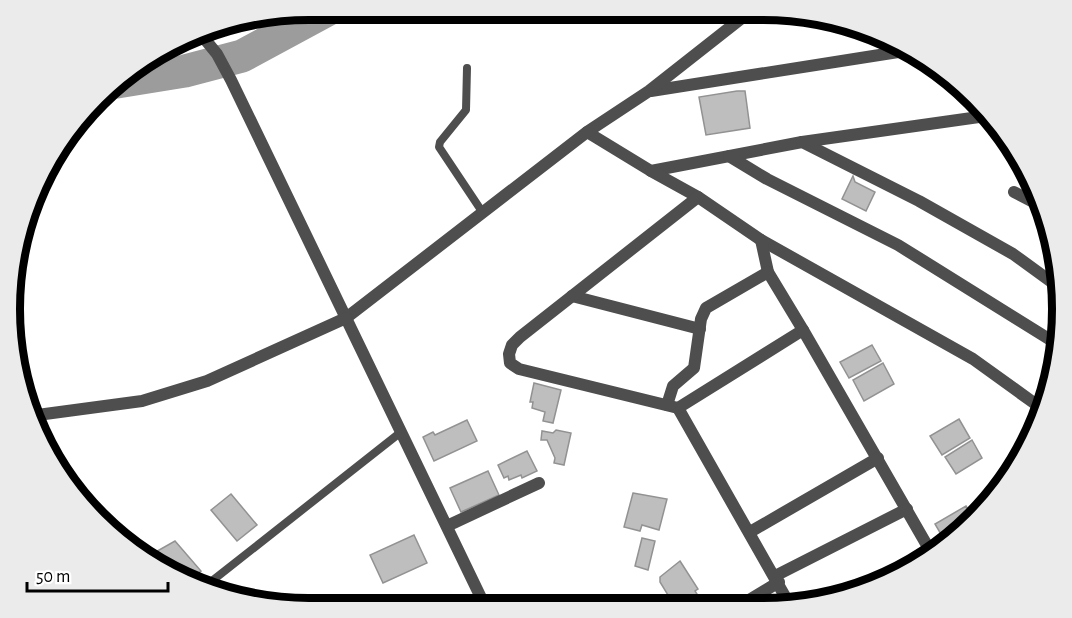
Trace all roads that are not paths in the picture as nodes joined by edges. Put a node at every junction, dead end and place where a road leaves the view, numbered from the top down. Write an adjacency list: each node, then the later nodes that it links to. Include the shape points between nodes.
1 (739, 20): 5 (street)
2 (205, 39): 19 (street, via 231,80)
3 (897, 52): 5 (street)
4 (467, 68): 14 (lane, via 466,110 439,147)
5 (649, 91): 7 (street)
6 (980, 117): 8 (street)
7 (587, 132): 10 (street); 14 (street)
8 (802, 142): 9 (street); 17 (street, via 919,201 1013,254)
9 (729, 156): 10 (street); 22 (street, via 898,245)
10 (651, 171): 12 (street)
11 (1014, 192): 13 (street)
12 (698, 197): 15 (street); 18 (street)
13 (1031, 201)
14 (483, 213): 19 (street)
15 (761, 240): 16 (street); 23 (street, via 973,359)
16 (768, 272): 20 (street, via 706,308); 21 (street)
17 (1051, 282)
18 (572, 296): 20 (street); 24 (street, via 520,337 509,354 510,363 519,369)
19 (346, 318): 25 (street, via 207,381 142,401); 26 (street)
20 (700, 329): 24 (street, via 694,368 674,386)
21 (803, 330): 24 (street); 27 (street)
22 (1051, 340)
23 (1036, 404)
24 (673, 407): 31 (street)
25 (40, 415)
26 (401, 432): 30 (street); 34 (lane)
27 (878, 458): 29 (street); 31 (street)
28 (539, 483): 30 (street)
29 (907, 510): 32 (street); 33 (street)
30 (447, 526): 35 (street)
31 (750, 532): 33 (street)
32 (928, 547)
33 (777, 579): 36 (street); 37 (street)
34 (212, 581)
35 (481, 598)
36 (750, 598)
37 (786, 598)

